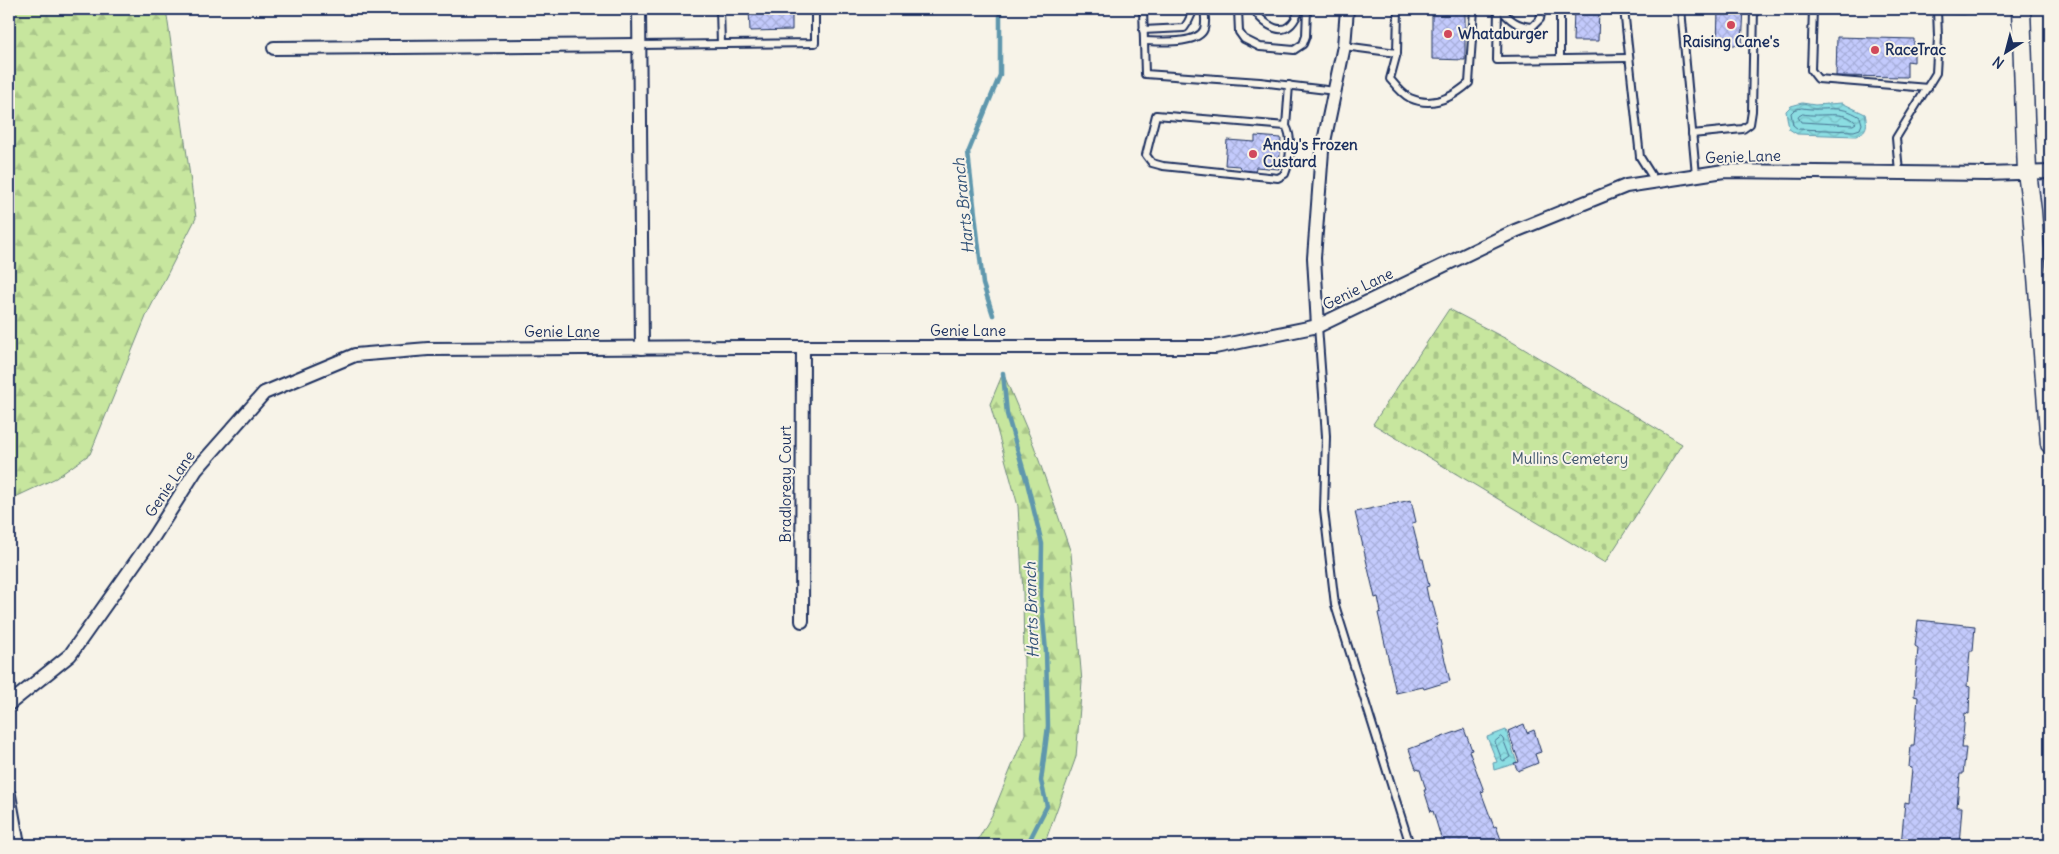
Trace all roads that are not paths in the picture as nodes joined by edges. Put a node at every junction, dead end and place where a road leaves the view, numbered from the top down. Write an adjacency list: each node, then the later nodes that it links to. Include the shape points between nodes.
1 (639, 9): 28 (street)
2 (720, 9): 27 (lane)
3 (815, 9): 27 (lane, via 814,43)
4 (1143, 9): 25 (lane)
5 (1194, 9): 25 (lane, via 1184,28)
6 (1204, 9): 26 (lane, via 1204,29 1193,39)
7 (1238, 9): 10 (lane, via 1239,32 1244,39 1260,47 1294,50 1304,44)
8 (1254, 9): 9 (lane, via 1258,18 1280,29 1288,28)
9 (1300, 9)
10 (1307, 9)
11 (1347, 9): 29 (street)
12 (1398, 9): 31 (lane)
13 (1474, 9): 31 (lane, via 1469,83 1454,96 1430,103 1409,98 1390,79)
14 (1500, 9): 15 (lane, via 1522,27 1532,27 1540,19); 33 (lane, via 1497,60)
15 (1542, 9)
16 (1560, 9): 33 (lane)
17 (1624, 9): 32 (lane)
18 (1681, 9): 38 (lane)
19 (1754, 9): 38 (lane, via 1750,124 1743,129)
20 (1813, 9): 35 (lane, via 1811,70 1818,78)
21 (1937, 9): 35 (lane, via 1936,73)
22 (1948, 9): 23 (lane)
23 (1967, 9)
24 (2021, 9): 40 (main road)
25 (1144, 30): 26 (lane)
26 (1144, 41): 34 (lane, via 1145,74)
27 (721, 44): 28 (lane)
28 (640, 45): 30 (street); 46 (street)
29 (1344, 46): 31 (lane); 36 (street)
30 (274, 48)
31 (1397, 53)
32 (1628, 58): 33 (lane); 43 (lane, via 1640,157)
33 (1560, 59)
34 (1289, 85): 36 (lane); 37 (lane)
35 (1928, 88): 39 (lane, via 1896,138)
36 (1335, 91): 44 (street, via 1322,151 1314,258)
37 (1286, 126): 37 (lane, via 1156,115 1146,155 1152,164 1278,178 1285,174 1288,166 1290,133)
38 (1692, 134): 42 (lane)
39 (1899, 172): 40 (street, Genie Lane); 42 (street, Genie Lane, via 1724,170)
40 (2027, 172): 41 (street, Genie Lane); 47 (main road)
41 (2050, 172)
42 (1696, 175): 43 (street, Genie Lane)
43 (1655, 181): 44 (street, Genie Lane, via 1626,186 1515,231)
44 (1318, 326): 45 (street, Genie Lane, via 1214,347); 53 (lane, via 1326,436 1324,510 1335,605)
45 (803, 347): 46 (street, Genie Lane); 49 (street, Bradloreay Court)
46 (642, 348): 50 (street, Genie Lane, via 428,349 355,355 264,393 196,470 70,655)
47 (2048, 408): 48 (main road)
48 (2050, 444)
49 (802, 621)
50 (9, 704)
51 (9, 795): 52 (street)
52 (18, 845)
53 (1410, 845)

